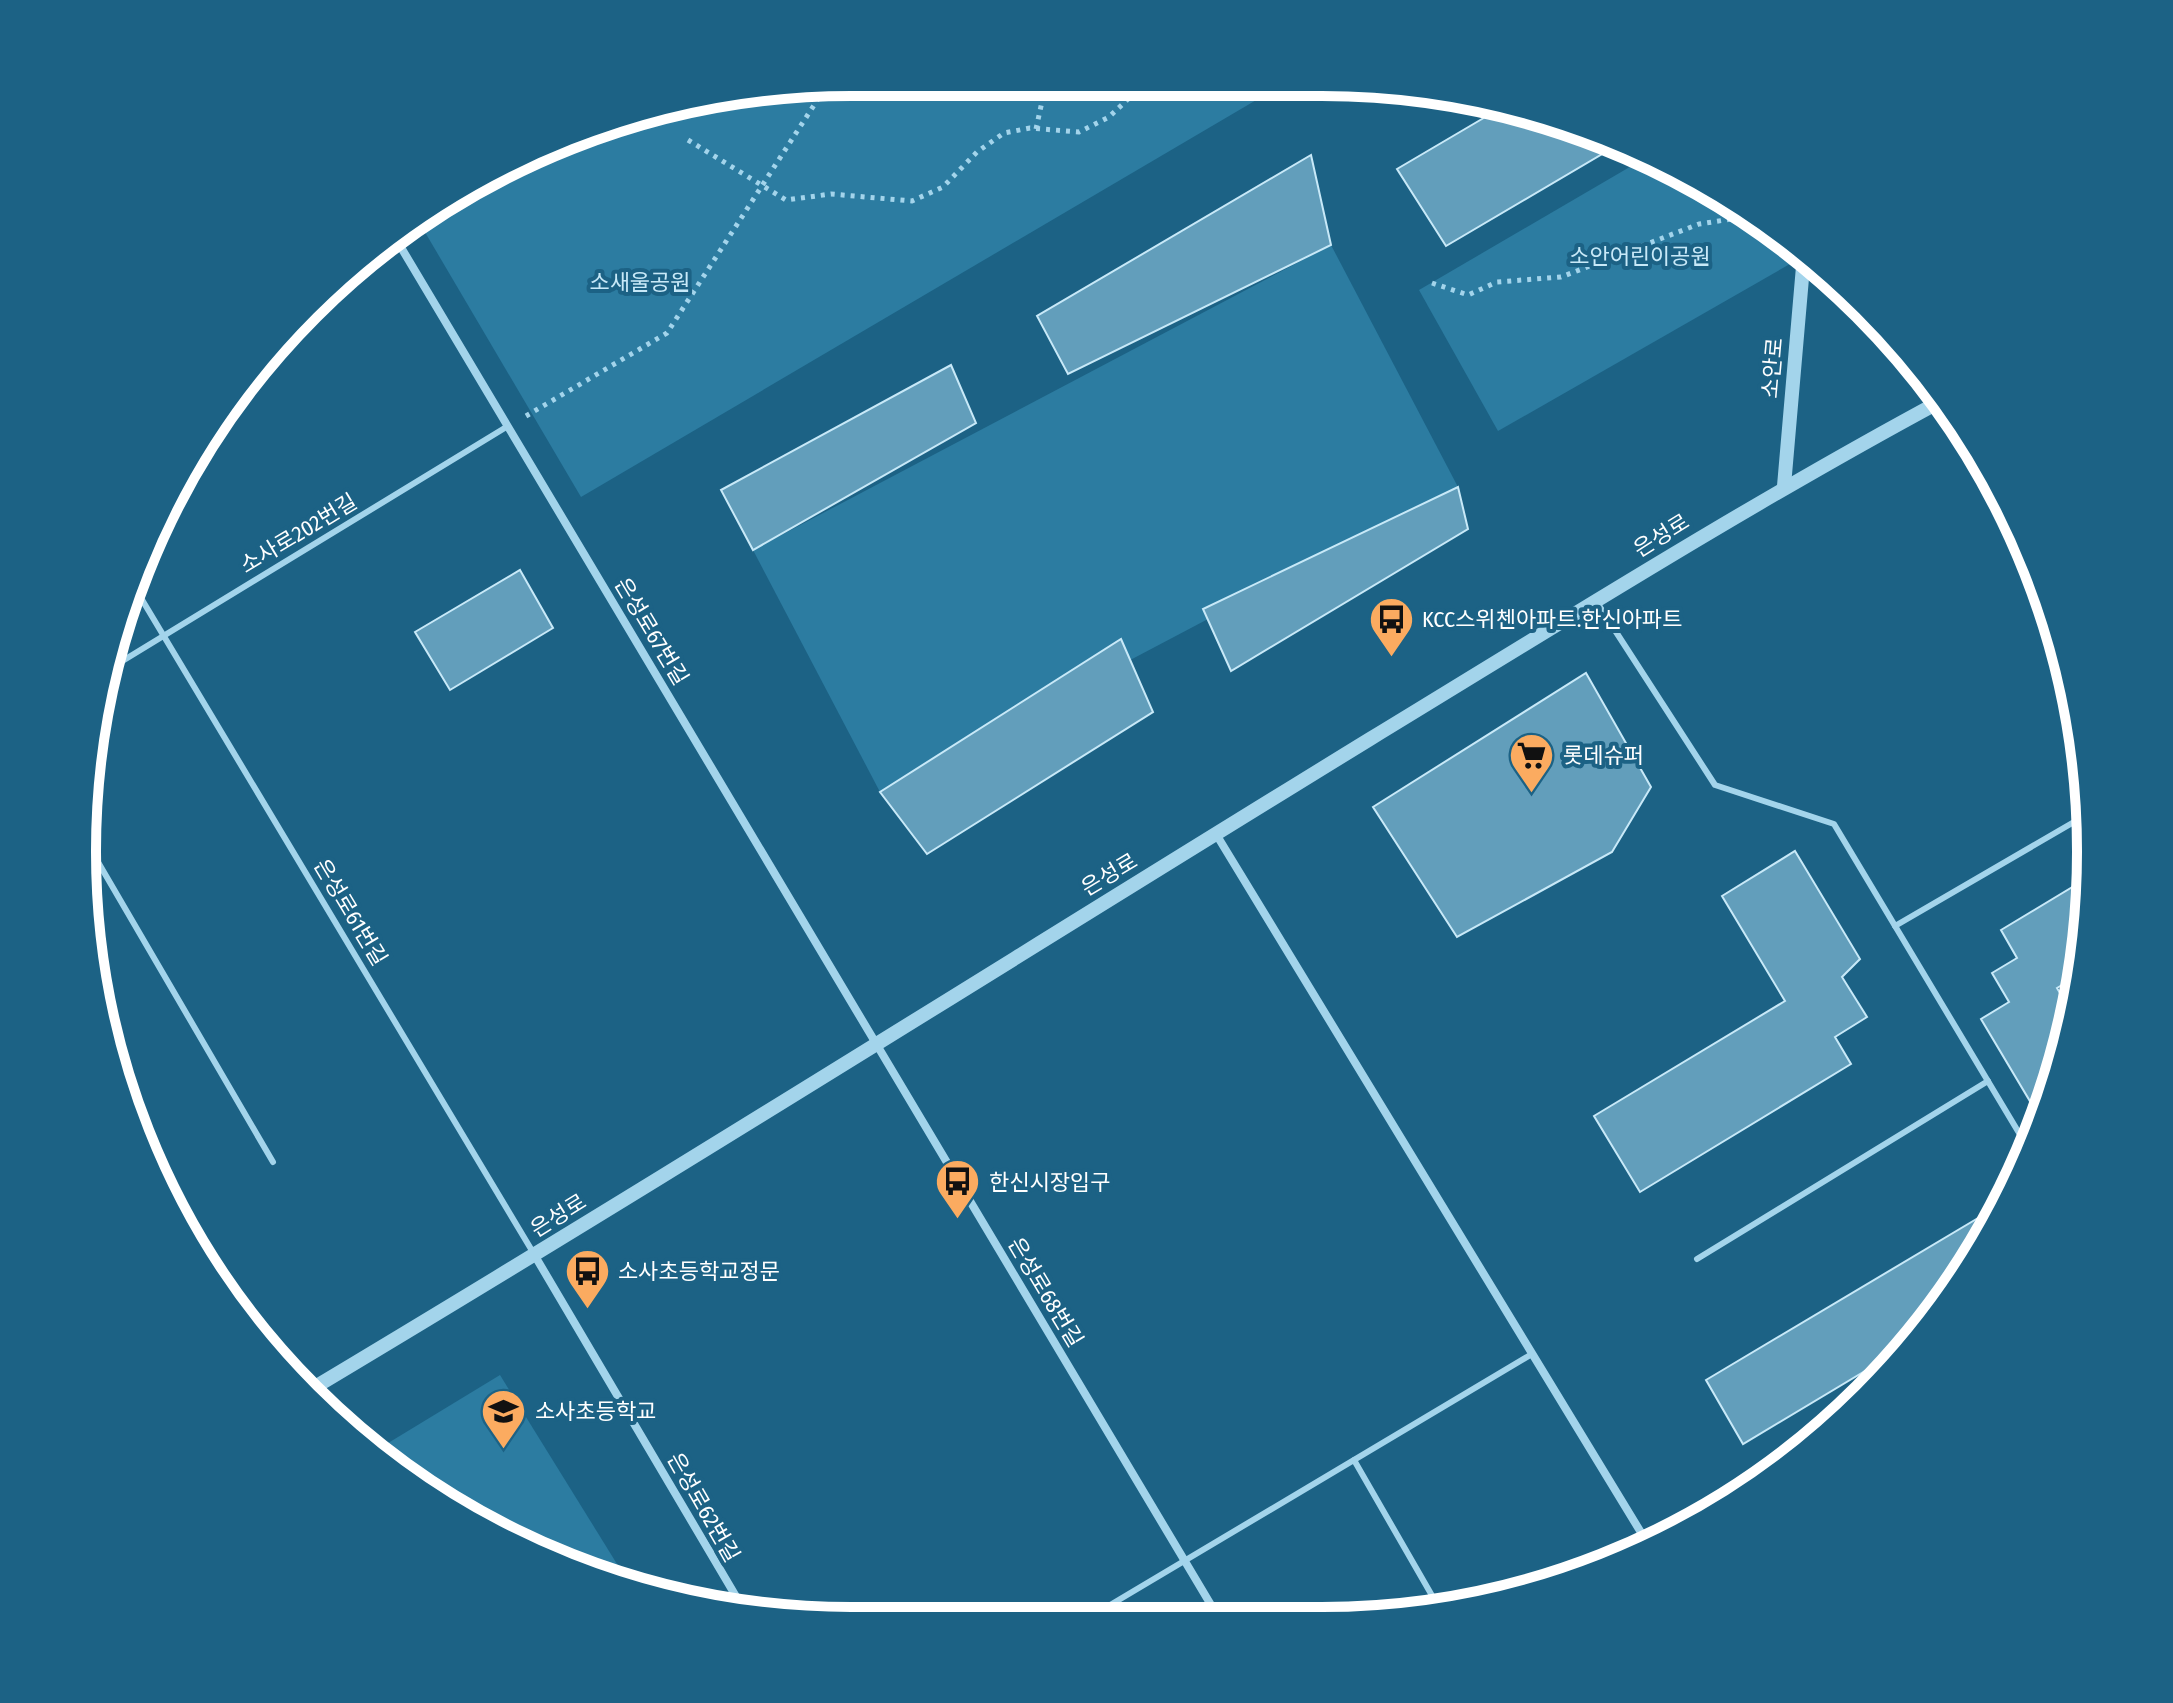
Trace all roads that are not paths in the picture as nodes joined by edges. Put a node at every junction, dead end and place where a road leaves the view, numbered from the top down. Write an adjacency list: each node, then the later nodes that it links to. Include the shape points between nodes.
1 (400, 246): 4 (street, 은성로67번길)
2 (1803, 269): 5 (street, 소안로)
3 (1931, 406): 5 (street, 은성로)
4 (508, 426): 8 (lane, 소사로202번길); 14 (street, 은성로67번길)
5 (1784, 486): 7 (street, 은성로)
6 (141, 597): 8 (lane, 은성로61번길)
7 (1596, 601): 11 (street, 은성로); 13 (lane, via 1715,785 1834,824)
8 (164, 636): 9 (lane, 소사로202번길); 18 (lane, 은성로61번길)
9 (121, 662)
10 (2076, 821): 13 (lane)
11 (1216, 834): 14 (street, 은성로); 20 (street)
12 (96, 859): 17 (lane)
13 (1895, 926): 15 (lane)
14 (877, 1041): 18 (street, 은성로); 24 (street, 은성로68번길)
15 (1988, 1081): 16 (lane); 19 (lane)
16 (2021, 1136)
17 (273, 1162)
18 (535, 1256): 21 (street, 은성로); 25 (street, 은성로62번길)
19 (1697, 1259)
20 (1532, 1354): 22 (lane); 23 (street)
21 (317, 1386)
22 (1354, 1460): 24 (lane); 26 (lane)
23 (1643, 1535)
24 (1185, 1561): 27 (lane); 28 (street, 은성로68번길)
25 (737, 1598)
26 (1434, 1598)
27 (1107, 1607)
28 (1212, 1607)

